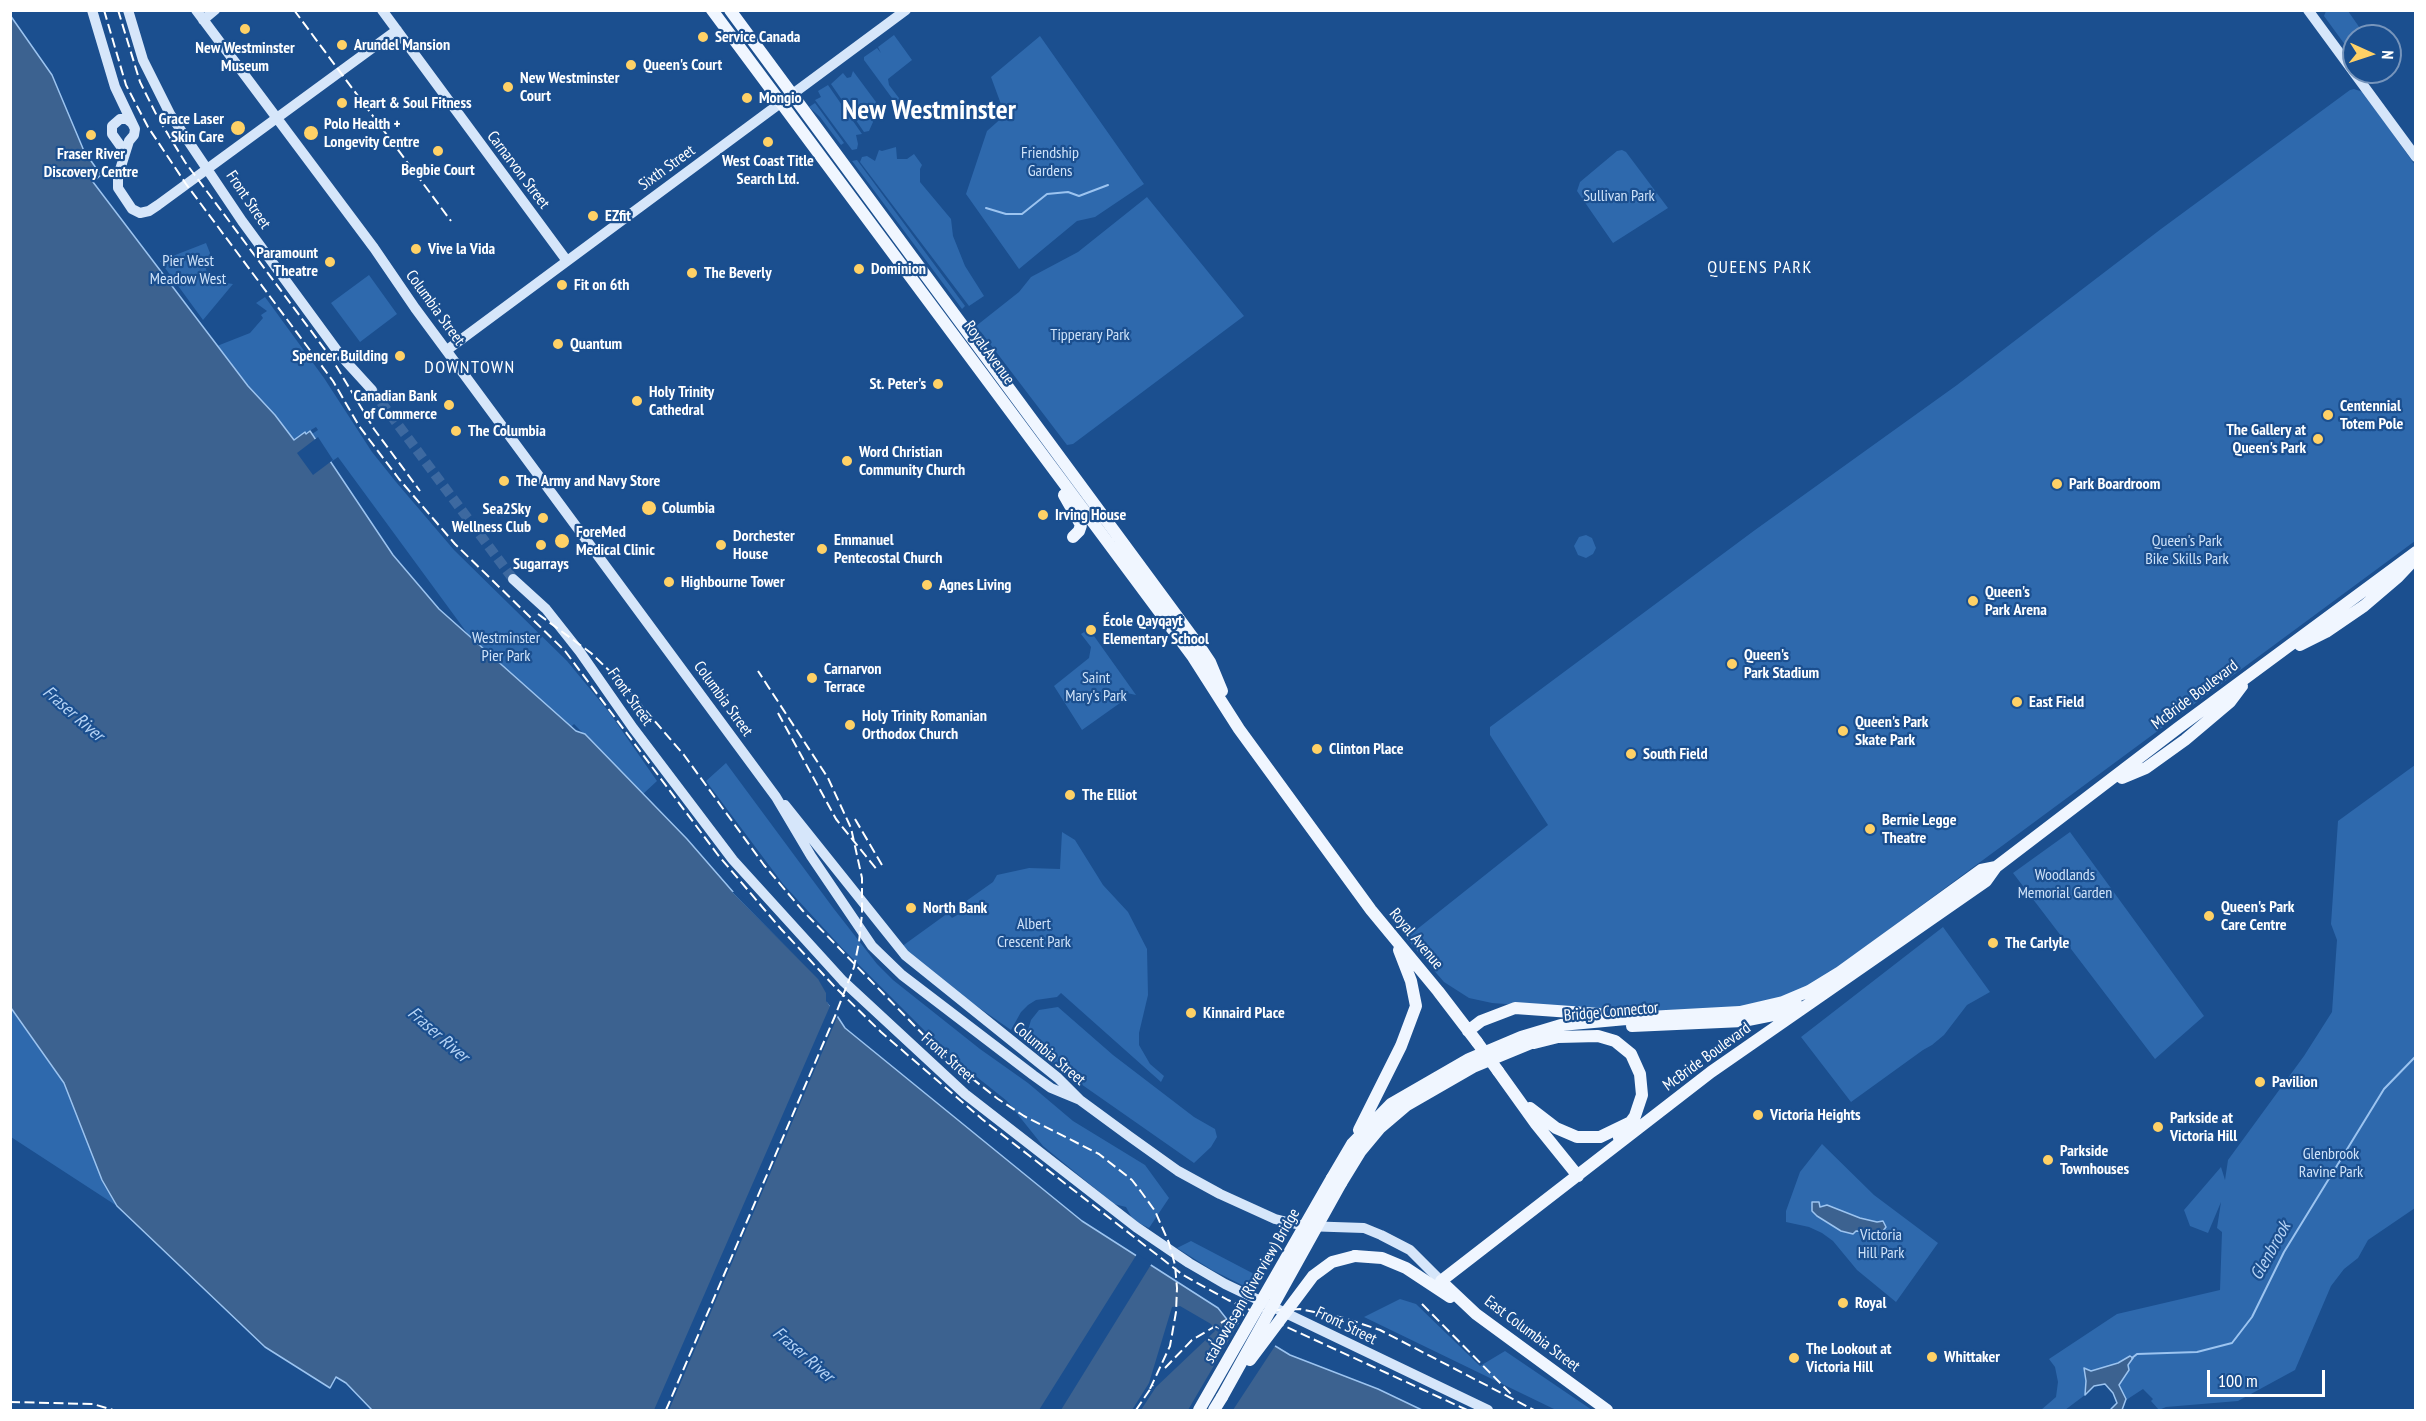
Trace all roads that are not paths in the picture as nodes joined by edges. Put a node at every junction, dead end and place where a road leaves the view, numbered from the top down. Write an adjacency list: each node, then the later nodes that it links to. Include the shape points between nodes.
1 (92, 10): 12 (street)
2 (128, 10): 19 (street, Front Street, via 154,84)
3 (215, 10): 9 (street)
4 (382, 10): 10 (street, Carnarvon Street)
5 (712, 10): 13 (main road, Royal Avenue)
6 (730, 10): 11 (main road, Royal Avenue)
7 (906, 10): 11 (street, Sixth Street)
8 (2308, 10): 18 (street)
9 (200, 15): 15 (street, Columbia Street)
10 (397, 30): 15 (street); 20 (street, Carnarvon Street)
11 (792, 94): 13 (street, Sixth Street); 29 (main road, Royal Avenue, via 1202,650)
12 (121, 101): 14 (street); 16 (street)
13 (782, 102): 20 (street, Sixth Street); 23 (main road, Royal Avenue)
14 (120, 119): 16 (street); 17 (street, via 112,130)
15 (276, 119): 19 (street); 21 (street, Columbia Street)
16 (133, 123): 17 (street, via 135,132)
17 (123, 140): 19 (street, via 118,188 132,209 140,213 158,205)
18 (2415, 157)
19 (208, 168): 22 (street, Front Street, via 340,356)
20 (567, 261): 21 (street, Sixth Street)
21 (447, 350): 30 (street, Columbia Street)
22 (372, 390)
23 (1052, 467): 24 (main road, via 1055,481 1080,523 1079,531); 29 (main road, Royal Avenue, via 1192,657)
24 (1072, 537)
25 (2415, 552): 28 (main road, McBride Boulevard)
26 (2415, 558): 28 (main road, via 2364,606 2326,632)
27 (513, 579): 52 (street, Front Street, via 546,609 580,652 733,860 843,981 965,1094 1136,1227 1189,1263)
28 (2272, 658): 31 (main road, McBride Boulevard, via 2186,740 2146,768 2109,783)
29 (1233, 720): 34 (main road, Royal Avenue)
30 (776, 797): 32 (street, Columbia Street); 33 (street, Columbia Street)
31 (1996, 867): 35 (main road, McBride Boulevard, via 1981,870); 36 (main road, McBride Boulevard, via 1986,881)
32 (852, 918): 33 (street, via 868,931); 41 (street, Columbia Street, via 879,954 902,975 1051,1088)
33 (878, 923): 41 (street, Columbia Street, via 914,963)
34 (1395, 941): 38 (main road, Royal Avenue); 43 (main road, via 1416,1006 1401,1046)
35 (1809, 991): 37 (main road, Bridge Connector, via 1740,1012)
36 (1824, 994): 39 (main road, Bridge Connector, via 1758,1018 1587,1028 1558,1033); 44 (main road, McBride Boulevard, via 1711,1072)
37 (1648, 1017): 38 (main road, via 1515,1008 1481,1021); 43 (main road, Bridge Connector, via 1561,1025 1469,1059 1391,1104)
38 (1468, 1031): 40 (main road, Royal Avenue, bridge)
39 (1523, 1046): 42 (main road, via 1558,1037 1586,1036 1620,1044 1635,1059 1642,1081 1640,1102); 46 (main road, Bridge Connector, via 1473,1067 1407,1105 1380,1128)
40 (1520, 1099): 42 (main road, via 1556,1128 1577,1137 1600,1137); 45 (main road, Royal Avenue)
41 (1080, 1100): 47 (street, Columbia Street, via 1178,1170 1245,1206 1304,1226 1364,1228 1410,1250)
42 (1631, 1121): 44 (main road)
43 (1352, 1144): 46 (main road, Bridge Connector)
44 (1608, 1153): 45 (main road, McBride Boulevard)
45 (1578, 1176): 47 (main road, McBride Boulevard)
46 (1337, 1180): 49 (main road, stal̕əw̓asəm (Riverview) Bridge, bridge); 50 (main road, stal̕əw̓asəm (Riverview) Bridge, bridge)
47 (1441, 1281): 48 (main road, East Columbia Street)
48 (1476, 1314): 49 (main road, bridge, via 1406,1268 1382,1258 1355,1256 1332,1262 1313,1276); 53 (main road, East Columbia Street)
49 (1222, 1397): 51 (main road, stal̕əw̓asəm (Riverview) Bridge)
50 (1199, 1410)
51 (1214, 1410)
52 (1488, 1410)
53 (1607, 1410)

